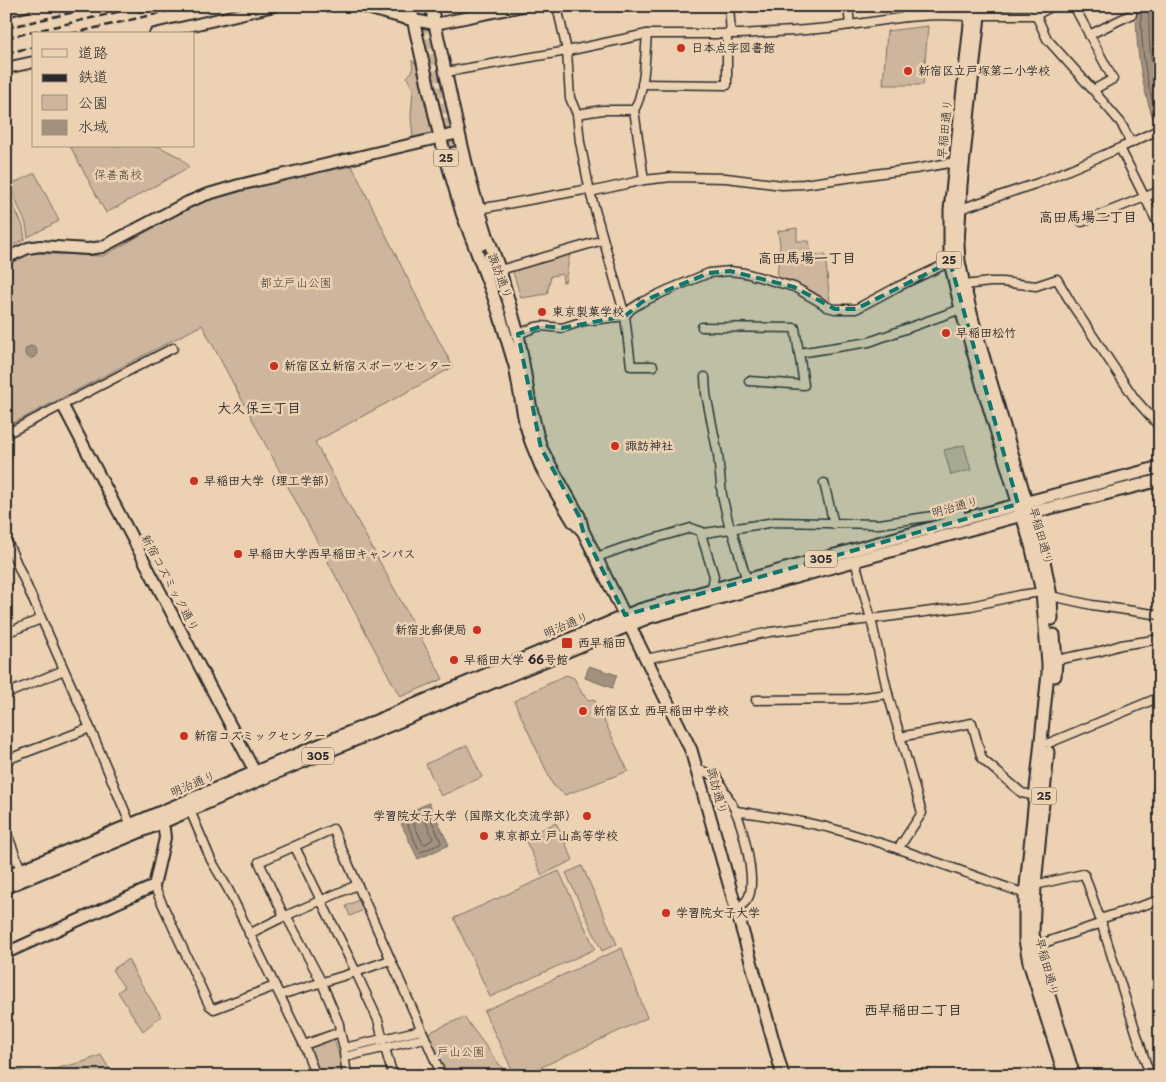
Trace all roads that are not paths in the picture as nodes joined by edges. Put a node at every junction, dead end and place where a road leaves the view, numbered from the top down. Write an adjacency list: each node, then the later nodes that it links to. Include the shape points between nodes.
1 (26, 6): 14 (street)
2 (274, 6): 22 (street)
3 (360, 6): 19 (street)
4 (410, 6): 19 (main road, 25)
5 (431, 6): 20 (main road, 25)
6 (523, 6): 20 (street)
7 (558, 6): 26 (street)
8 (729, 6): 24 (street)
9 (848, 6): 21 (street)
10 (906, 6): 18 (street)
11 (1035, 6): 17 (street)
12 (1053, 6): 17 (street)
13 (1074, 6): 25 (street)
14 (6, 11)
15 (975, 11): 17 (street); 18 (street); 40 (main road, 早稲田通り / 25); 46 (main road, 早稲田通り / 25)
16 (1132, 14): 25 (street)
17 (1036, 15): 31 (street, via 1047,39)
18 (906, 17): 21 (street)
19 (414, 20): 20 (street); 36 (main road, 諏訪通り / 25)
20 (435, 24): 29 (main road, 諏訪通り / 25)
21 (850, 25): 24 (street)
22 (164, 32)
23 (646, 34): 24 (street); 26 (street); 30 (street)
24 (729, 34): 30 (street, via 727,85)
25 (1089, 35): 31 (street, via 1113,79)
26 (567, 50): 29 (street); 33 (street, via 570,98)
27 (32, 62): 28 (street)
28 (6, 68)
29 (446, 72): 35 (main road, 諏訪通り / 25)
30 (642, 84): 32 (street)
31 (1093, 90): 37 (street, via 1121,123)
32 (634, 110): 33 (street); 41 (street)
33 (577, 114): 42 (street)
34 (1158, 130): 37 (street)
35 (459, 133): 36 (street); 45 (main road, 諏訪通り / 25)
36 (440, 137): 51 (street, via 223,189 188,202 102,247 40,246); 56 (main road, 諏訪通り / 25, via 462,212)
37 (1131, 143): 38 (street)
38 (1120, 148): 44 (street); 46 (street, via 1038,183)
39 (454, 152): 50 (main road, 25, via 464,195)
40 (955, 162): 41 (street, via 804,184 696,177); 46 (main road, 早稲田通り / 25)
41 (644, 180): 42 (street)
42 (590, 191): 45 (street); 49 (street)
43 (1160, 191): 44 (street)
44 (1144, 197): 47 (street); 48 (street)
45 (479, 210): 53 (main road, 諏訪通り / 25)
46 (954, 210): 52 (main road, 早稲田通り / 25); 54 (main road, 早稲田通り / 25)
47 (1082, 222)
48 (1160, 228)
49 (603, 240): 53 (street); 58 (street)
50 (482, 245): 55 (main road, 25); 56 (main road, 25)
51 (6, 258)
52 (950, 262): 57 (main road, 早稲田通り / 25); 58 (street, via 856,309 827,307 794,288 730,271 709,273 686,281 642,302)
53 (500, 271): 55 (main road, 諏訪通り / 25)
54 (964, 285): 67 (street, via 1002,282 1036,286 1057,279 1135,399); 72 (main road, 早稲田通り / 25)
55 (506, 290): 60 (main road, 諏訪通り / 25)
56 (492, 292): 60 (main road, 諏訪通り / 25)
57 (961, 309): 62 (street, via 869,342); 72 (main road, 早稲田通り / 25)
58 (625, 316): 60 (street, via 584,321 562,328 536,327); 63 (street, via 631,366)
59 (702, 327): 62 (street, via 795,328)
60 (514, 337): 78 (main road, 諏訪通り / 25, via 542,448 579,516)
61 (172, 348): 66 (street)
62 (799, 353): 65 (street, via 804,385)
63 (654, 366)
64 (705, 377): 75 (street)
65 (749, 381)
66 (62, 406): 68 (street); 101 (street, 新宿コズミック通り)
67 (1160, 427)
68 (6, 434)
69 (1160, 467): 72 (main road, 明治通り / 305)
70 (1160, 480): 72 (main road, 明治通り / 305)
71 (824, 484): 74 (street)
72 (1024, 509): 79 (main road, 明治通り / 305); 80 (main road, 明治通り / 305, via 958,520); 82 (main road, 早稲田通り / 25, via 1044,561)
73 (960, 512): 74 (street, via 879,524)
74 (834, 524): 75 (street, via 776,522)
75 (730, 529): 76 (street); 80 (street)
76 (700, 531): 78 (street, via 691,528); 81 (street, via 714,576)
77 (6, 540): 84 (street)
78 (596, 558): 86 (main road, 諏訪通り / 25)
79 (855, 561): 85 (street); 86 (main road, 明治通り / 305, via 650,617)
80 (748, 580): 81 (main road, 明治通り / 305)
81 (712, 589): 86 (main road, 明治通り / 305, via 645,608)
82 (1046, 594): 83 (street); 85 (street, via 1020,595 971,606); 90 (main road, 早稲田通り / 25); 102 (main road, 早稲田通り / 25, via 1048,673)
83 (1160, 615)
84 (42, 619): 87 (street); 91 (street)
85 (871, 619): 89 (street, via 770,632); 93 (street)
86 (627, 620): 89 (main road, 諏訪通り / 25); 101 (main road, 明治通り / 305); 103 (main road, 明治通り / 305, via 280,772)
87 (6, 633)
88 (1160, 639): 90 (street)
89 (646, 659): 100 (main road, 諏訪通り / 25, via 686,739)
90 (1056, 660): 98 (main road, 早稲田通り / 25)
91 (64, 670): 92 (street); 96 (street)
92 (6, 694)
93 (888, 694): 95 (street, via 850,699); 97 (street)
94 (1160, 697): 98 (street)
95 (756, 700)
96 (90, 728): 99 (street); 106 (street)
97 (900, 737): 102 (street, via 972,723 982,759 1022,793); 109 (street, via 922,813)
98 (1049, 743): 113 (main road, 早稲田通り / 25)
99 (6, 760)
100 (697, 770): 104 (street, via 716,776); 119 (main road, 諏訪通り / 25)
101 (255, 772): 103 (main road, 明治通り / 305)
102 (1036, 796): 116 (main road, 早稲田通り / 25)
103 (188, 806): 105 (main road, 明治通り / 305); 106 (main road, 明治通り / 305); 122 (street)
104 (736, 811): 109 (street, via 829,828); 119 (street, via 748,851 751,884 749,897)
105 (161, 823): 106 (main road, 明治通り / 305); 114 (street, via 165,838)
106 (132, 830): 110 (main road, 明治通り / 305); 115 (main road, 明治通り / 305)
107 (6, 832): 110 (street)
108 (295, 847): 112 (street, via 333,829); 118 (street); 120 (street, via 259,862)
109 (898, 849): 116 (street)
110 (21, 870): 111 (main road, 明治通り / 305)
111 (6, 876)
112 (357, 885): 118 (street); 125 (street)
113 (1035, 885): 121 (street, via 1083,874); 123 (main road, 早稲田通り / 25, via 1032,923)
114 (154, 886): 124 (street); 128 (street, via 209,1005 214,1009)
115 (6, 887)
116 (1025, 895): 142 (main road, 早稲田通り / 25, via 1027,952)
117 (1160, 900): 121 (street)
118 (321, 901): 120 (street); 126 (street)
119 (736, 910): 141 (main road, 諏訪通り / 25)
120 (285, 916): 122 (street); 127 (street)
121 (1101, 921): 123 (street); 144 (street)
122 (249, 934): 128 (street)
123 (1035, 946): 143 (main road, 早稲田通り / 25)
124 (6, 953)
125 (390, 960): 126 (street); 130 (street)
126 (356, 972): 127 (street); 133 (street, via 378,1020)
127 (322, 983): 129 (street); 131 (street)
128 (275, 986): 129 (street)
129 (280, 995): 134 (street)
130 (421, 1030): 132 (street); 133 (street)
131 (340, 1032): 134 (street); 135 (street)
132 (425, 1038): 133 (street); 140 (street)
133 (384, 1044): 135 (street); 136 (street); 139 (street)
134 (304, 1045): 137 (street)
135 (344, 1048): 136 (street)
136 (345, 1057): 138 (street)
137 (316, 1076)
138 (347, 1076)
139 (393, 1076)
140 (442, 1076)
141 (783, 1076)
142 (1065, 1076)
143 (1074, 1076)
144 (1150, 1076)

